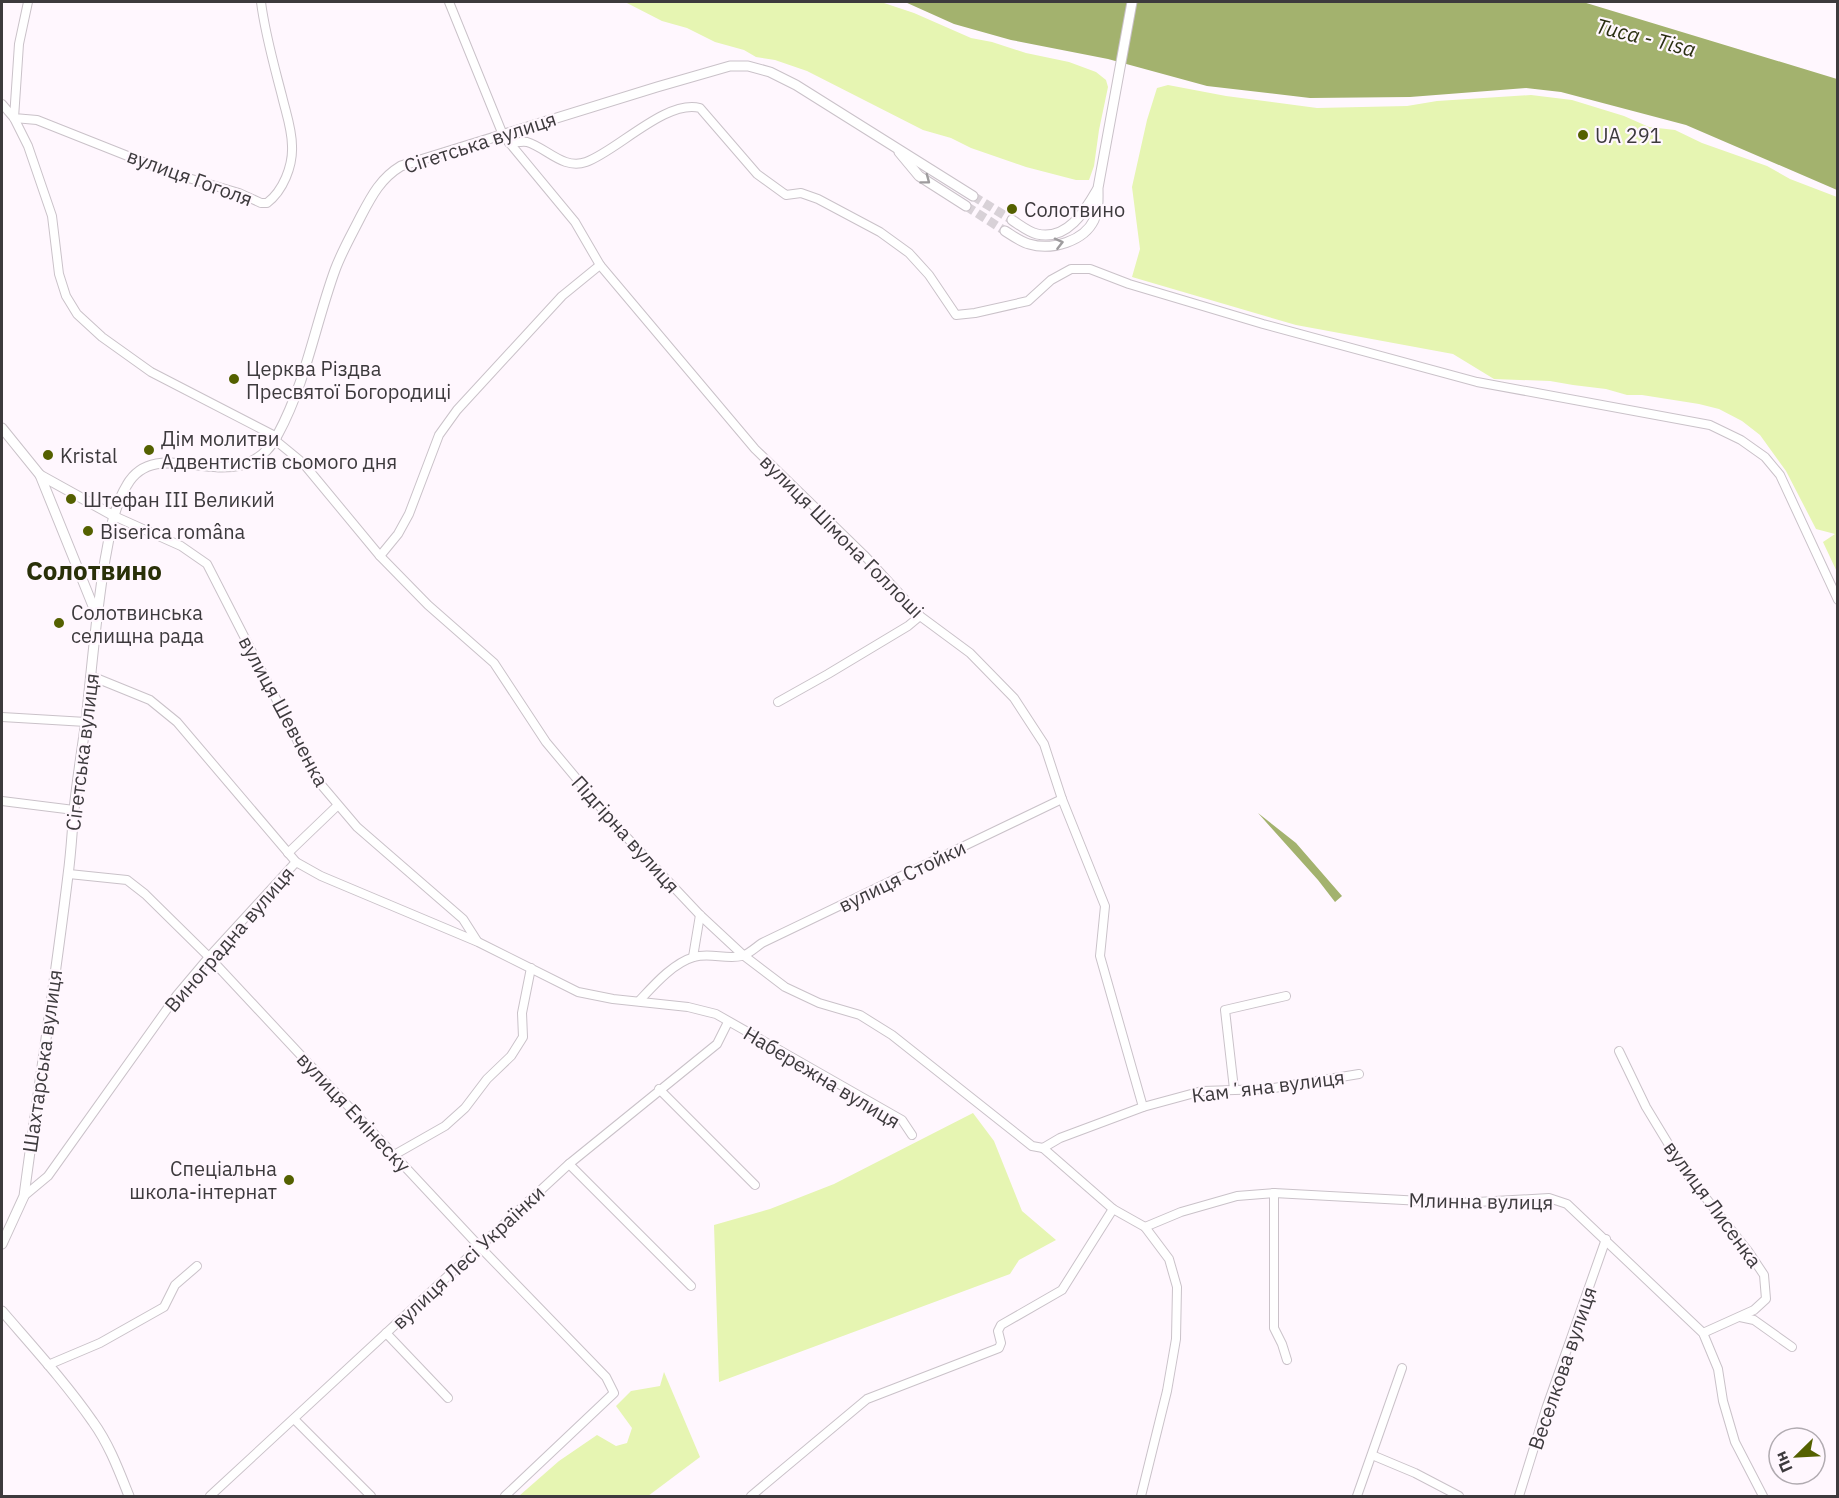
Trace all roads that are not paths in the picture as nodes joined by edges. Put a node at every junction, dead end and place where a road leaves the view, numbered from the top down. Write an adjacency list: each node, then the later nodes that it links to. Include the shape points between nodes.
1 (28, 2): 6 (street, via 19,44)
2 (261, 2): 6 (street, вулиця Гоголя, via 293,148 282,186 267,203 168,172 46,124)
3 (449, 2): 7 (street, вулиця Шімона Голлоші)
4 (1132, 2): 9 (street)
5 (2, 104): 6 (street, Підгірна вулиця)
6 (14, 118): 16 (street, Підгірна вулиця, via 52,216 59,274 77,314 151,372)
7 (506, 139): 8 (street, Сігетська вулиця, via 688,78 730,66 748,66 796,85); 14 (street, вулиця Шімона Голлоші, via 575,222); 16 (street, Сігетська вулиця, via 401,166 376,188 342,252 307,366); 20 (street, via 526,142 576,165 674,110 692,106 700,108 757,174 786,195 801,193 818,199 880,232 909,253 956,315 1028,302 1051,280 1071,269 1090,269 1129,284 1476,382 1710,425 1757,451 1780,476)
8 (894, 145): 10 (street, Сігетська вулиця); 11 (street, Сігетська вулиця, one-way to 11, via 919,176)
9 (1099, 185): 12 (street, via 1079,219 1053,233 1038,234); 13 (street, one-way to 9, via 1036,246 1069,241 1087,230 1094,220)
10 (973, 196)
11 (966, 206)
12 (1012, 220)
13 (1005, 231)
14 (600, 265): 19 (street, via 562,296 457,410 439,435 410,514); 22 (street, вулиця Шімона Голлоші, via 755,449 864,555)
15 (2, 428): 17 (street)
16 (276, 438): 18 (street, Сігетська вулиця, via 260,458 232,468 158,463 144,467 127,485); 19 (street, Підгірна вулиця, via 303,463)
17 (40, 475): 18 (street); 21 (street)
18 (114, 516): 21 (street, Сігетська вулиця); 29 (street, вулиця Шевченка, via 181,546 207,564 318,781)
19 (380, 556): 34 (street, Підгірна вулиця, via 428,605 495,663 546,742 617,827)
20 (1838, 600)
21 (96, 614): 23 (street, Сігетська вулиця)
22 (920, 616): 24 (street); 27 (street, вулиця Шімона Голлоші, via 970,653 1014,698 1044,744)
23 (91, 676): 26 (street, Сігетська вулиця); 31 (street, via 150,700 177,722)
24 (778, 702)
25 (2, 717): 26 (street)
26 (86, 722): 30 (street, Сігетська вулиця)
27 (1062, 799): 36 (street, вулиця Стойки); 47 (street, вулиця Шімона Голлоші, via 1105,906 1100,956)
28 (2, 801): 30 (street)
29 (337, 806): 31 (street); 35 (street, вулиця Шевченка, via 463,919)
30 (74, 810): 33 (street, Сігетська вулиця)
31 (288, 853): 32 (street)
32 (296, 862): 35 (street, Виноградна вулиця); 37 (street, Виноградна вулиця)
33 (69, 874): 37 (street, вулиця Емінеску, via 127,880); 54 (street, Шахтарська вулиця)
34 (700, 915): 36 (street, Підгірна вулиця); 38 (street)
35 (478, 942): 39 (street, Виноградна вулиця)
36 (743, 955): 38 (street); 49 (street, Підгірна вулиця, via 785,987 819,1003 860,1015 892,1035 1032,1146)
37 (209, 957): 50 (street, вулиця Емінеску); 54 (street, Виноградна вулиця, via 48,1176)
38 (693, 957): 41 (street, via 676,966)
39 (531, 968): 41 (street, Виноградна вулиця, via 579,992); 50 (street, via 522,1013 523,1037 512,1056 446,1126)
40 (1286, 996): 46 (street, via 1225,1010)
41 (639, 1001): 42 (street, Виноградна вулиця, via 688,1007 716,1014)
42 (728, 1022): 45 (street, вулиця Лесі Українки, via 717,1044); 48 (street, Набережна вулиця, via 902,1120)
43 (1619, 1051): 63 (street, вулиця Лисенка, via 1646,1107 1686,1173 1764,1275 1766,1299)
44 (1359, 1074): 46 (street, Камʼяна вулиця, via 1268,1089)
45 (659, 1089): 51 (street, вулиця Лесі Українки); 52 (street)
46 (1234, 1089): 47 (street, Камʼяна вулиця, via 1202,1091)
47 (1143, 1107): 49 (street, Камʼяна вулиця)
48 (912, 1135)
49 (1043, 1148): 55 (street, Підгірна вулиця)
50 (394, 1155): 59 (street, вулиця Емінеску)
51 (568, 1164): 59 (street, вулиця Лесі Українки); 61 (street)
52 (754, 1185)
53 (1274, 1193): 56 (street, Млинна вулиця, via 1237,1196); 57 (street, Млинна вулиця, via 1459,1203 1550,1198 1567,1204); 67 (street, via 1274,1328)
54 (24, 1196): 58 (street, Шахтарська вулиця)
55 (1113, 1209): 56 (street, Підгірна вулиця); 77 (street, via 1062,1290 1001,1326 999,1348 867,1399)
56 (1145, 1227): 78 (street, via 1169,1259 1177,1287 1176,1339)
57 (1606, 1239): 65 (street, Млинна вулиця); 81 (street, Веселкова вулиця)
58 (2, 1244)
59 (479, 1246): 64 (street, вулиця Лесі Українки); 76 (street, вулиця Емінеску, via 606,1377 614,1393)
60 (197, 1266): 68 (street, via 175,1285 164,1308 100,1343)
61 (691, 1286)
62 (2, 1311): 68 (street)
63 (1738, 1317): 65 (street, вулиця Лисенка); 66 (street, via 1754,1320)
64 (386, 1333): 70 (street); 71 (street, вулиця Лесі Українки)
65 (1703, 1334): 82 (street, Млинна вулиця, via 1718,1369 1735,1442)
66 (1791, 1347)
67 (1287, 1360)
68 (48, 1365): 73 (street, via 94,1423 117,1463)
69 (1402, 1368): 72 (street)
70 (448, 1398)
71 (294, 1419): 74 (street, вулиця Лесі Українки); 75 (street)
72 (1372, 1455): 79 (street); 80 (street)
73 (129, 1497)
74 (210, 1497)
75 (371, 1497)
76 (505, 1497)
77 (751, 1497)
78 (1141, 1497)
79 (1357, 1497)
80 (1459, 1497)
81 (1519, 1497)
82 (1763, 1497)

